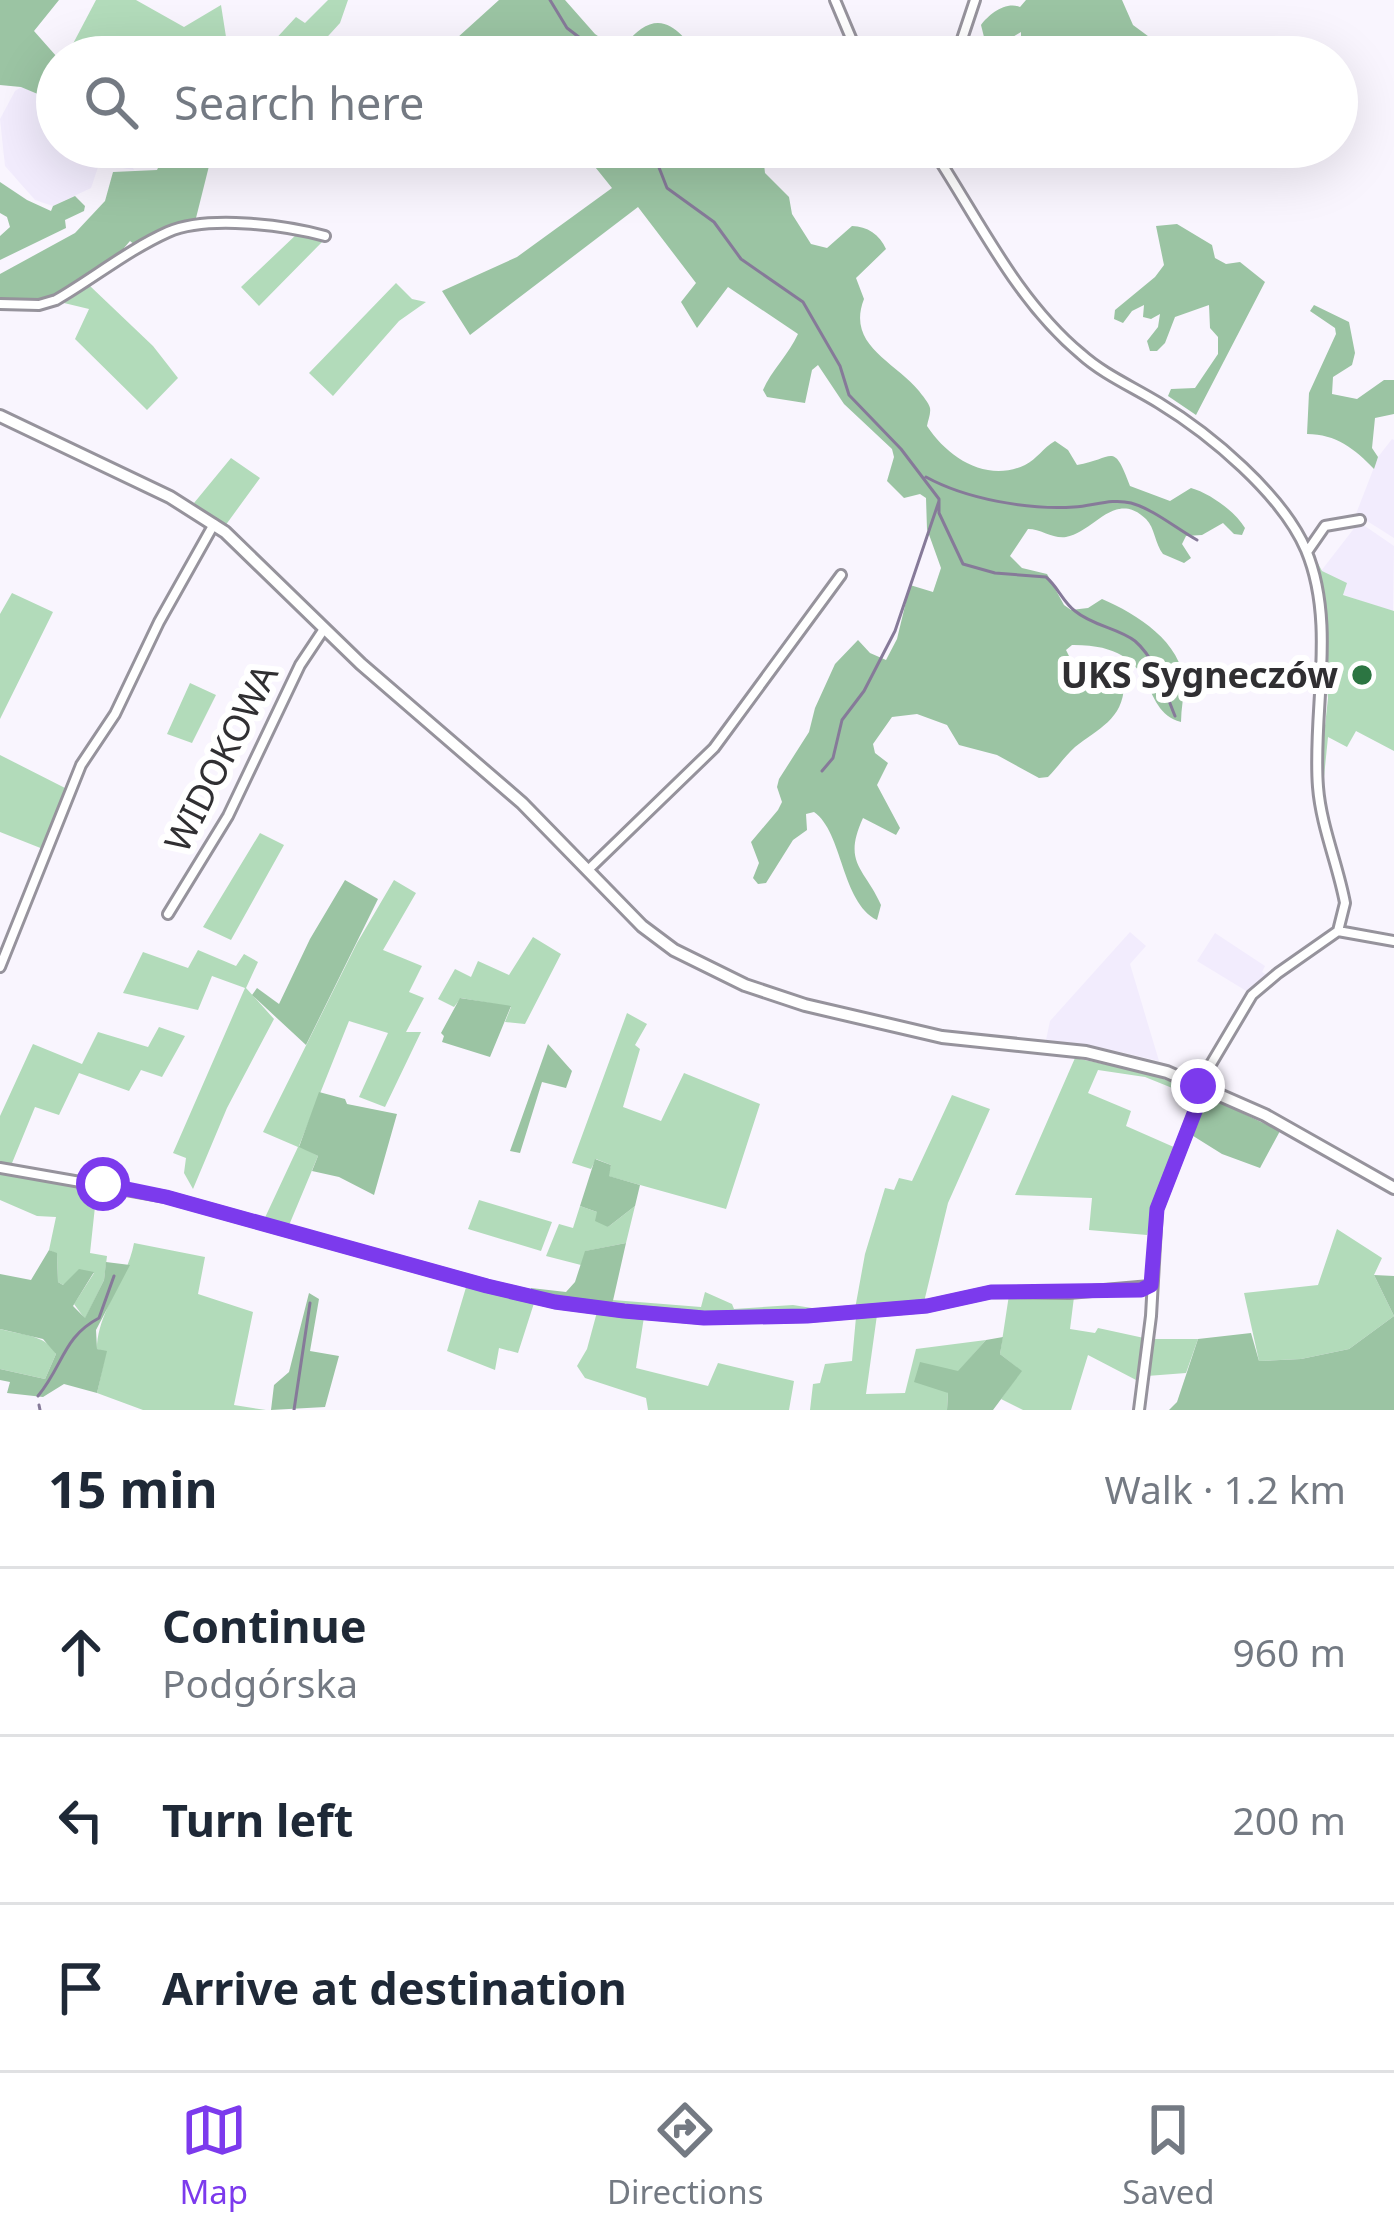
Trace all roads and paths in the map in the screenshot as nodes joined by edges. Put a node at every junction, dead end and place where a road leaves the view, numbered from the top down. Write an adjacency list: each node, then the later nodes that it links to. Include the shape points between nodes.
1 (835, 0): 3 (street)
2 (975, 0): 4 (street)
3 (850, 36)
4 (963, 36)
5 (944, 168): 11 (street, via 1051,326 1084,358 1195,425 1280,508)
6 (325, 236): 7 (street, via 203,224 172,230 56,299)
7 (0, 304)
8 (0, 416): 10 (street)
9 (1360, 520): 11 (street, via 1325,526)
10 (214, 523): 13 (street); 18 (street, via 81,765)
11 (1306, 552): 16 (street, via 1322,669 1318,782 1345,903)
12 (842, 575): 14 (street, via 714,748)
13 (325, 628): 14 (street); 15 (street, WIDOKOWA)
14 (588, 870): 19 (street, via 670,947 783,999 942,1037 1105,1056)
15 (168, 914)
16 (1338, 931): 17 (street); 19 (street, via 1252,995)
17 (1394, 941)
18 (0, 967)
19 (1202, 1087): 21 (street); 22 (street, via 1157,1209)
20 (0, 1168): 22 (street, via 166,1197 487,1286 609,1309 807,1316 991,1292)
21 (1394, 1188)
22 (1150, 1286): 23 (street)
23 (1139, 1410)

